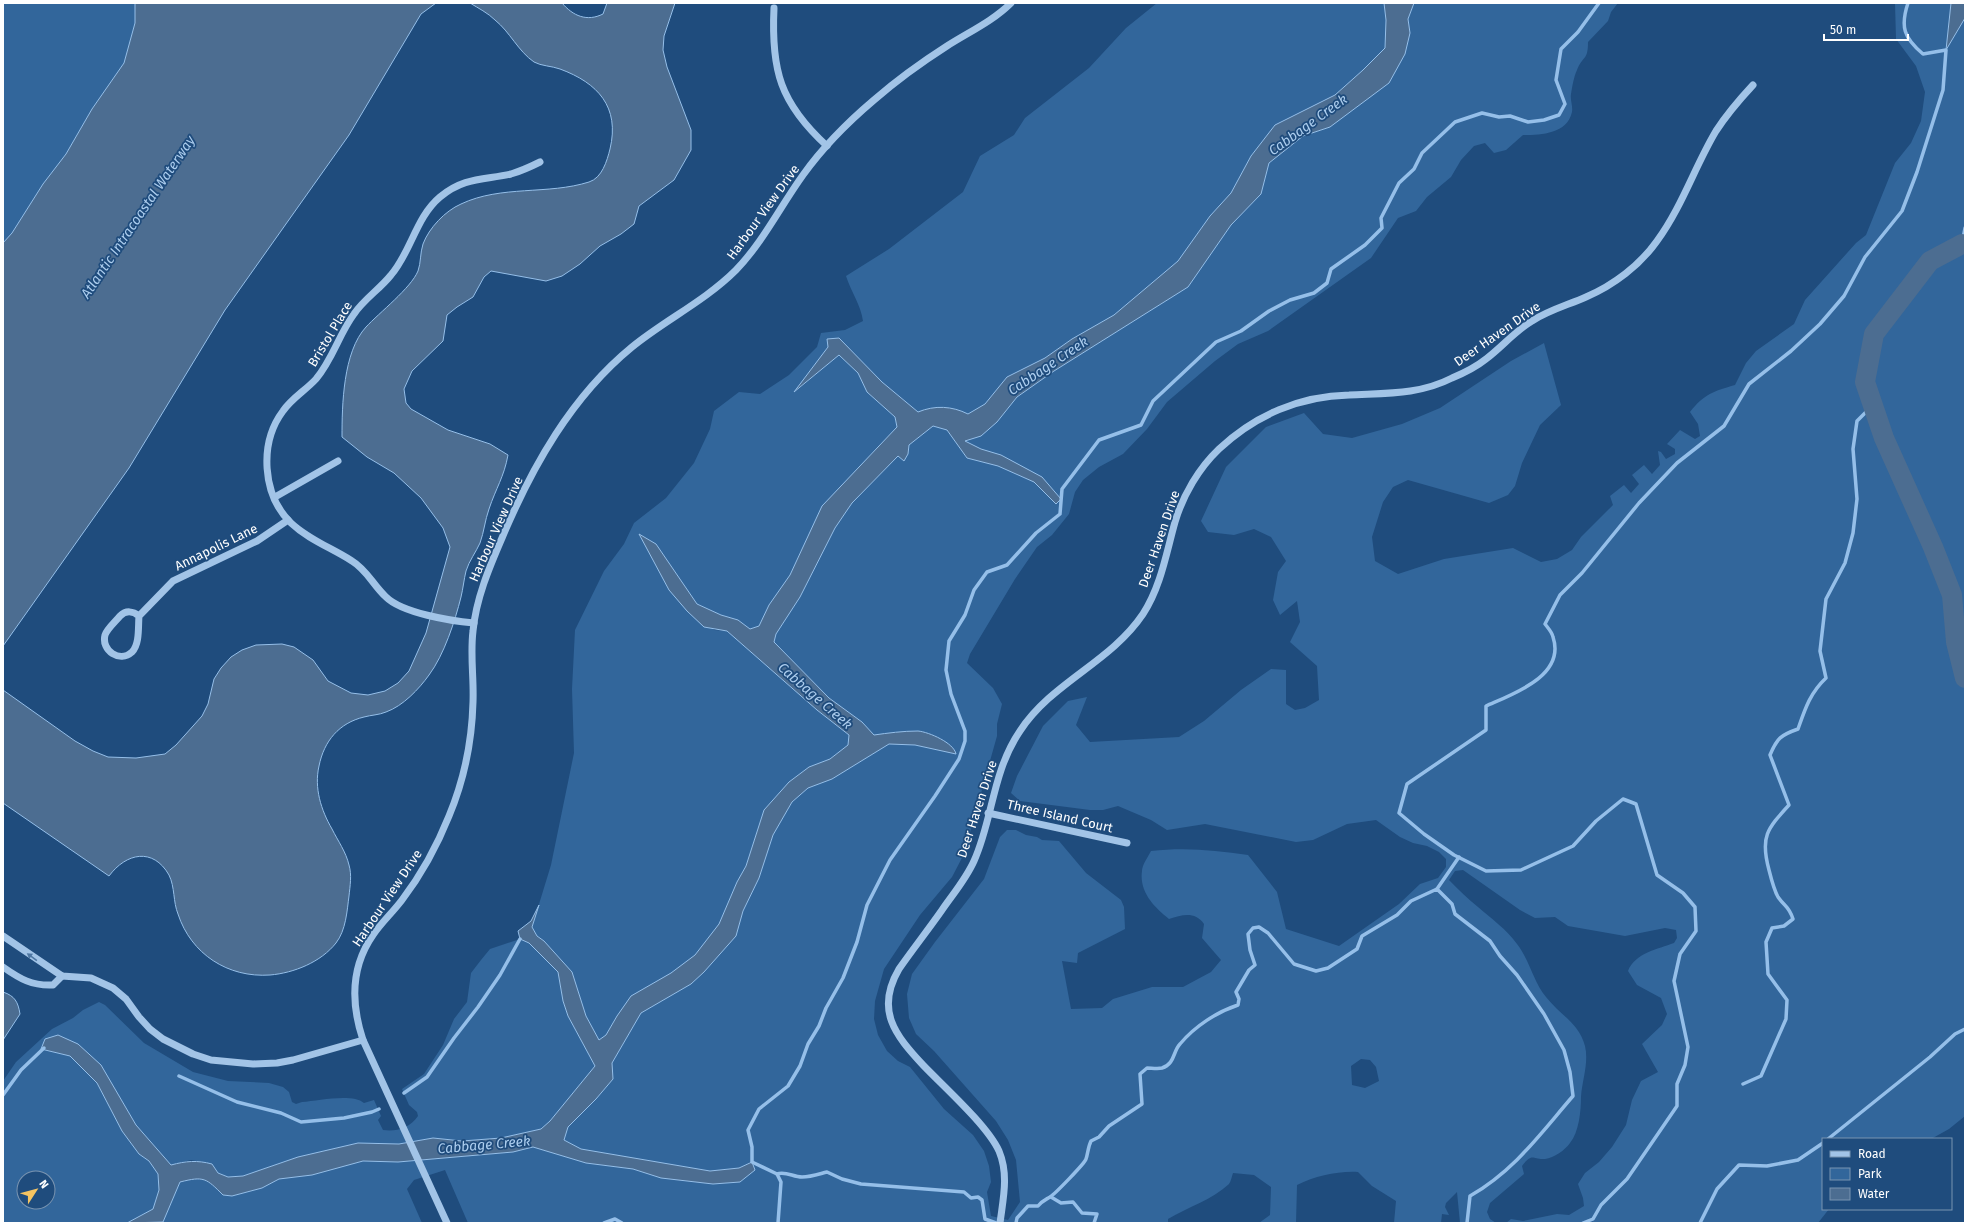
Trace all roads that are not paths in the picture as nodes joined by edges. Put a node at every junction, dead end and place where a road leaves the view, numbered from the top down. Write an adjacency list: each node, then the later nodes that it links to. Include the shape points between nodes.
1 (1012, 3): 4 (street, Harbour View Drive, via 994,19 915,68 876,97)
2 (774, 8): 4 (street, via 774,54 782,87 797,116)
3 (1753, 85): 11 (street, Deer Haven Drive, via 1717,129 1667,228 1641,261 1624,275 1587,297 1532,321 1488,358 1446,381 1410,392 1385,395 1348,394 1302,401 1276,410 1246,427 1214,453 1183,501 1160,581 1142,614 1118,645 1035,710 1011,746)
4 (827, 146): 10 (street, Harbour View Drive, via 806,172 753,251 734,272 712,291 632,347 581,398 540,460 514,510 483,586)
5 (540, 162): 7 (street, Bristol Place, via 523,170 466,182 440,197 430,208 401,263 354,313 326,366 283,411 275,424 267,460)
6 (338, 461): 7 (street)
7 (274, 497): 8 (street, Bristol Place)
8 (288, 520): 9 (street, Annapolis Lane, via 257,541 173,581); 10 (street, Bristol Place, via 311,538 354,562 394,603 456,622)
9 (139, 616): 9 (street, via 128,611 122,614 105,634 104,643 107,650 115,656 132,652 136,644)
10 (474, 623): 16 (street, Harbour View Drive, via 471,730 459,788 449,816 422,870 402,900 374,933 359,961 355,973 354,1001)
11 (988, 813): 12 (street, Three Island Court); 18 (street, Deer Haven Drive, via 975,860 964,880 895,976 890,992 889,1009 892,1025 900,1040 993,1141 1001,1157 1005,1175)
12 (1127, 844)
13 (3, 936): 15 (street, one-way to 13)
14 (3, 967): 15 (street, via 23,981 40,986 53,985)
15 (62, 976): 16 (street, via 79,976 102,982 126,999 139,1017 163,1039 210,1060 252,1064 277,1063)
16 (363, 1040): 17 (street, Harbour View Drive)
17 (447, 1223)
18 (1000, 1223)

